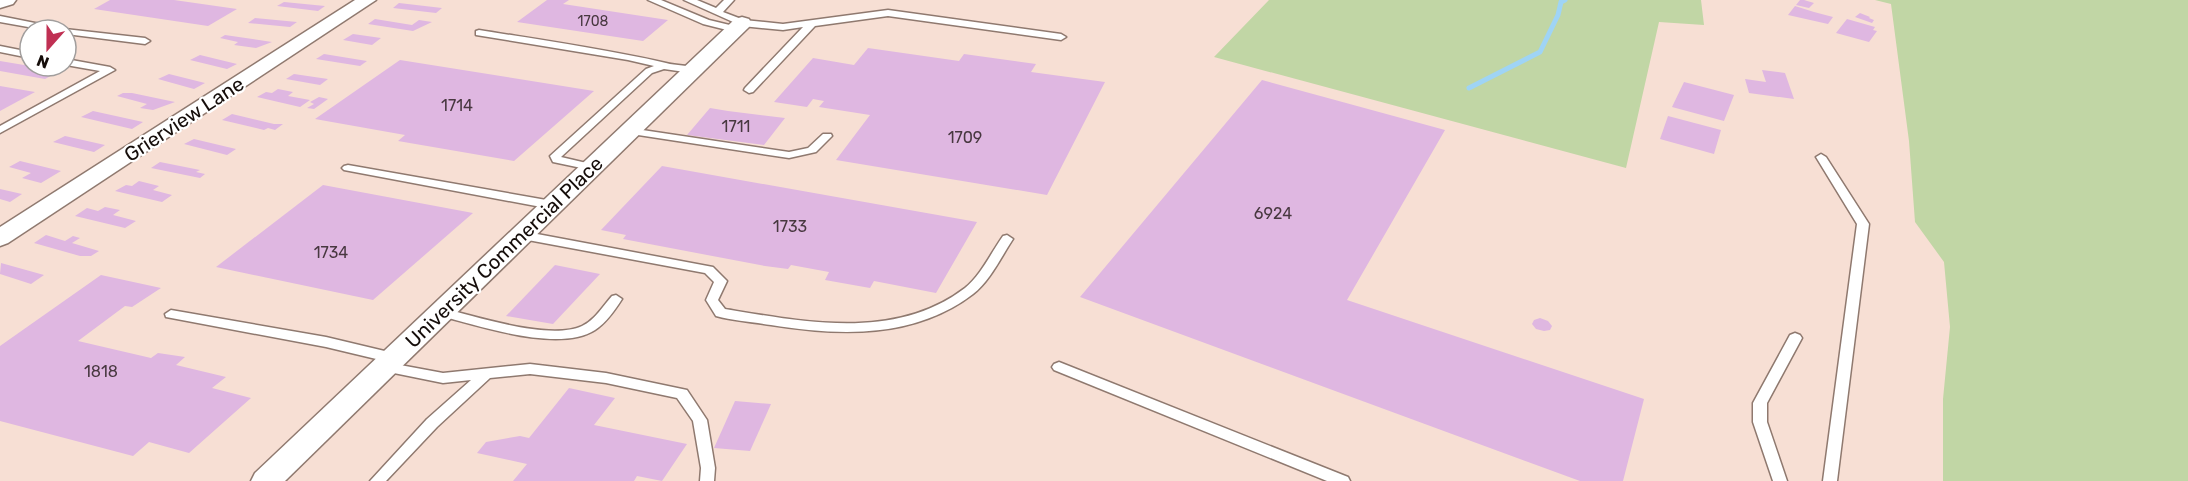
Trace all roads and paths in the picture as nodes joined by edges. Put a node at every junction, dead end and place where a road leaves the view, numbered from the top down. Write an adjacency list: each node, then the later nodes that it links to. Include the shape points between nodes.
1 (7, 0): 6 (street)
2 (368, 0): 29 (street, Grierview Lane)
3 (653, 0): 8 (lane, via 706,22)
4 (690, 0): 8 (lane)
5 (729, 0): 8 (lane)
6 (0, 3)
7 (0, 19): 9 (lane)
8 (732, 21): 10 (lane, via 783,27); 19 (street, University Commercial Place)
9 (18, 22)
10 (811, 24): 13 (lane, via 888,13); 20 (lane)
11 (78, 33): 14 (lane)
12 (479, 33): 18 (lane)
13 (1061, 37)
14 (145, 41)
15 (0, 49): 16 (lane)
16 (18, 53)
17 (78, 64): 21 (lane, via 110,70)
18 (663, 66): 19 (lane); 25 (lane, via 649,71 555,156 557,160)
19 (692, 70): 22 (street, University Commercial Place)
20 (749, 90)
21 (0, 130)
22 (629, 131): 23 (lane, via 789,155 812,150); 25 (street, University Commercial Place)
23 (827, 136)
24 (1821, 157): 43 (lane, via 1863,224)
25 (591, 167): 27 (street, University Commercial Place)
26 (348, 168): 27 (lane)
27 (552, 205): 28 (street, University Commercial Place)
28 (521, 235): 30 (lane, via 709,270 721,281 712,300 721,314 824,327 889,327 939,312 971,290); 32 (street, University Commercial Place)
29 (0, 238)
30 (1007, 239)
31 (616, 299): 32 (lane, via 589,328 567,336)
32 (441, 312): 35 (street, University Commercial Place)
33 (171, 314): 35 (lane, via 326,342)
34 (1795, 338): 42 (lane, via 1760,403 1760,422)
35 (389, 362): 37 (lane, via 443,378); 38 (street, University Commercial Place)
36 (1059, 367): 41 (lane)
37 (486, 374): 39 (lane); 40 (lane, via 530,369 606,378 682,394 700,420)
38 (274, 480)
39 (377, 481)
40 (707, 481)
41 (1343, 481)
42 (1780, 481)
43 (1830, 481)

